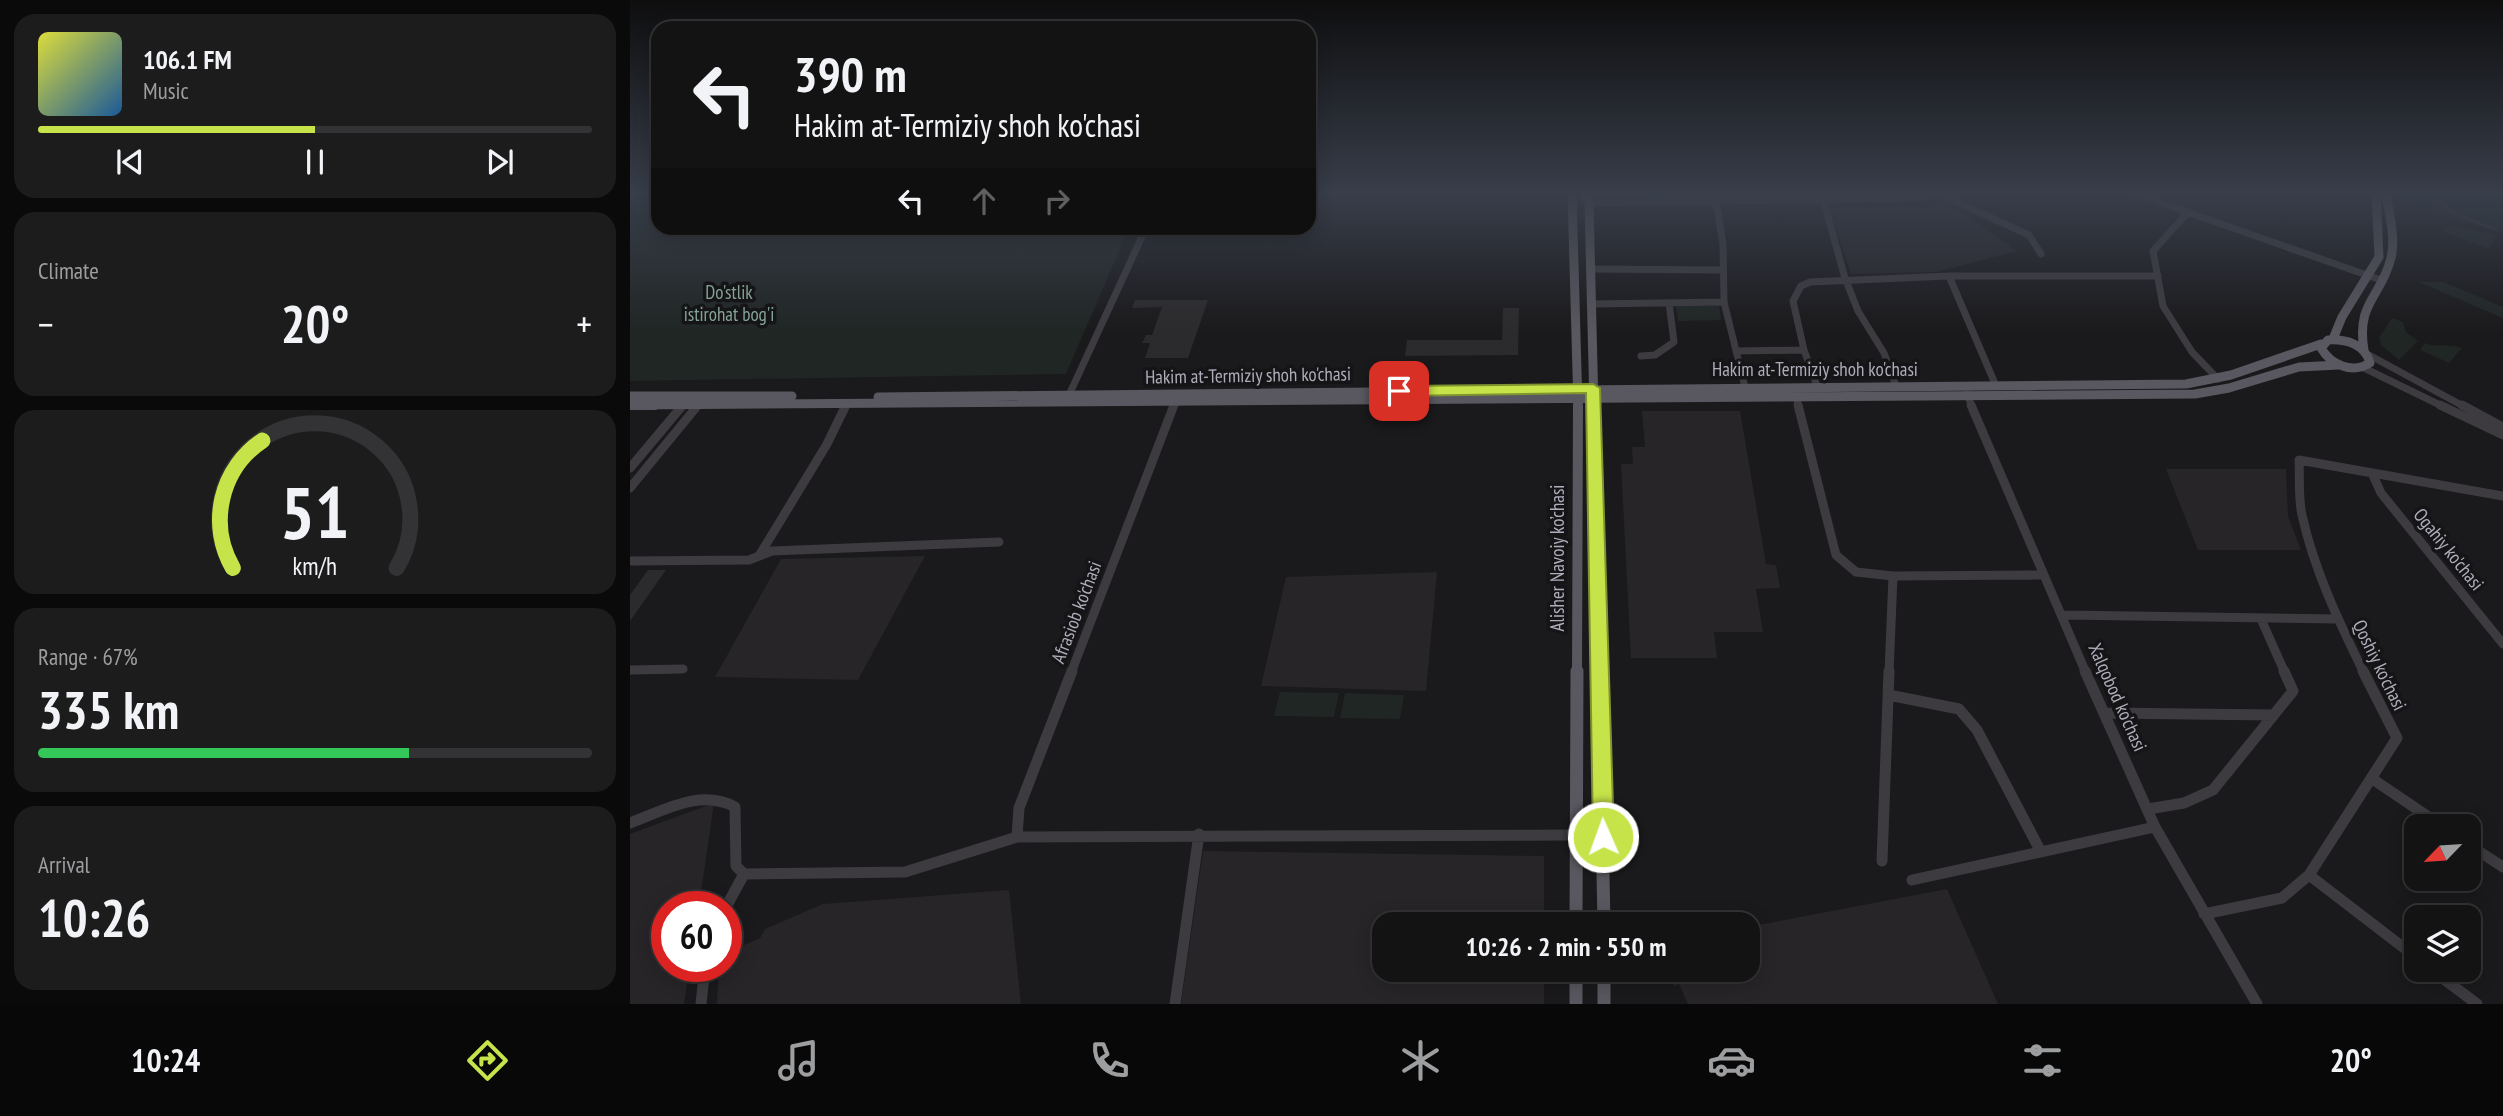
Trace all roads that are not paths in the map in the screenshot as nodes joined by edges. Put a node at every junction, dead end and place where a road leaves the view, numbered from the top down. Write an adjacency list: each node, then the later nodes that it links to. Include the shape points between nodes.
1 (1141, 240): 38 (street)
2 (1573, 240): 35 (main road, Alisher Navoiy ko’chasi)
3 (1589, 240): 12 (main road, Alisher Navoiy ko’chasi)
4 (1722, 240): 13 (street)
5 (1835, 240): 17 (street)
6 (2032, 240): 11 (street)
7 (2163, 240): 16 (street, via 2153,251)
8 (2268, 240): 14 (street)
9 (2378, 240): 14 (main road, via 2379,257)
10 (2392, 240): 18 (main road, via 2391,262)
11 (2041, 254)
12 (1590, 269): 13 (street); 21 (main road, Alisher Navoiy ko’chasi)
13 (1722, 270): 19 (street)
14 (2369, 275): 18 (street); 22 (main road)
15 (1949, 276): 16 (street); 17 (street); 33 (street)
16 (2158, 276): 30 (street, via 2170,321)
17 (1845, 278): 24 (street, via 1796,288 1793,309); 32 (street)
18 (2381, 280): 26 (main road, via 2359,329)
19 (1724, 302): 20 (street); 25 (street)
20 (1669, 303): 21 (street); 27 (street, via 1674,342 1655,355)
21 (1592, 304): 36 (main road, Alisher Navoiy ko’chasi)
22 (2333, 339): 23 (main road, Hakim at-Termiziy shoh ko'chasi); 26 (main road)
23 (2321, 344): 28 (main road, via 2322,352); 30 (main road, Hakim at-Termiziy shoh ko'chasi)
24 (1804, 350): 25 (street); 31 (street)
25 (1737, 351): 34 (street)
26 (2366, 352): 29 (main road, via 2370,363); 46 (street)
27 (1641, 356)
28 (2339, 365): 29 (main road, Hakim at-Termiziy shoh ko'chasi); 37 (main road, Hakim at-Termiziy shoh ko'chasi, via 2299,367 2195,394)
29 (2364, 368): 47 (street)
30 (2218, 379): 33 (main road, Hakim at-Termiziy shoh ko'chasi, via 2186,384)
31 (1817, 386): 32 (main road, Hakim at-Termiziy shoh ko'chasi); 34 (main road, Hakim at-Termiziy shoh ko'chasi)
32 (1896, 386): 33 (main road, Hakim at-Termiziy shoh ko'chasi)
33 (1996, 386)
34 (1745, 387): 36 (main road, Hakim at-Termiziy shoh ko'chasi)
35 (1577, 394): 36 (main road, Hakim at-Termiziy shoh ko'chasi); 38 (main road, Hakim at-Termiziy shoh ko'chasi); 43 (main road, Hakim at-Termiziy shoh ko'chasi); 57 (main road, Alisher Navoiy ko’chasi)
36 (1593, 394): 40 (main road, Hakim at-Termiziy shoh ko'chasi); 58 (main road, Alisher Navoiy ko’chasi)
37 (1967, 394): 40 (main road, Hakim at-Termiziy shoh ko'chasi); 55 (street, Xalqobod ko'chasi)
38 (1069, 395): 42 (main road, Hakim at-Termiziy shoh ko'chasi)
39 (630, 396): 41 (main road, Hakim at-Termiziy shoh ko'chasi)
40 (1796, 396): 56 (street, via 1836,555 1856,572)
41 (687, 399): 42 (main road, Hakim at-Termiziy shoh ko'chasi); 45 (main road, Hakim at-Termiziy shoh ko'chasi); 48 (street)
42 (703, 399): 44 (main road, Hakim at-Termiziy shoh ko'chasi); 50 (street)
43 (1175, 402): 44 (main road, Hakim at-Termiziy shoh ko'chasi); 75 (street, Afrasiob ko'chasi, via 1019,808)
44 (846, 404): 53 (street)
45 (630, 405)
46 (2503, 427)
47 (2503, 435)
48 (630, 468)
49 (2372, 472): 51 (street); 61 (street, Qoshiy ko'chasi, via 2299,460 2302,512); 62 (street, Ogahiy ko'chasi, via 2381,493)
50 (630, 488)
51 (2503, 496)
52 (999, 542): 53 (street, via 772,551)
53 (759, 556): 54 (street)
54 (630, 561)
55 (2042, 575): 56 (street); 59 (street, Xalqobod ko'chasi)
56 (1893, 576): 65 (street)
57 (1576, 582): 58 (main road); 74 (main road, Alisher Navoiy ko’chasi)
58 (1597, 582): 85 (main road, Alisher Navoiy ko’chasi)
59 (2063, 615): 60 (street); 66 (street, Xalqobod ko'chasi)
60 (2261, 619): 61 (street); 67 (street, via 2293,691)
61 (2337, 619): 68 (street, Qoshiy ko'chasi, via 2397,738)
62 (2503, 644)
63 (683, 669): 64 (street)
64 (630, 670)
65 (1889, 695): 76 (street, via 1959,709 1977,730); 78 (street)
66 (2106, 713): 67 (street); 69 (street, Xalqobod ko'chasi)
67 (2274, 715): 69 (street, via 2213,790 2184,803)
68 (2371, 778): 70 (street); 81 (street, Qoshiy ko'chasi)
69 (2148, 809): 72 (street, Xalqobod ko'chasi)
70 (2424, 814)
71 (630, 823): 80 (street, via 707,798 724,798 735,807 736,866)
72 (2155, 827): 76 (street); 86 (street, Xalqobod ko'chasi)
73 (1199, 835): 74 (street); 75 (street); 93 (street)
74 (1575, 835): 84 (main road, Alisher Navoiy ko’chasi)
75 (1017, 837): 80 (street, via 905,872)
76 (2041, 852): 82 (street)
77 (2482, 853): 79 (street)
78 (1882, 861)
79 (2503, 867)
80 (744, 874): 83 (street)
81 (2309, 875): 86 (street, Qoshiy ko'chasi, via 2283,898); 87 (street)
82 (1912, 880)
83 (735, 891)
84 (1576, 912)
85 (1604, 912)
86 (2204, 914): 96 (street, Xalqobod ko'chasi)
87 (2404, 948)
88 (703, 982): 92 (street)
89 (1576, 982): 94 (main road)
90 (1604, 982): 95 (main road)
91 (2448, 982): 97 (street)
92 (701, 1004)
93 (1175, 1004)
94 (1576, 1004)
95 (1604, 1004)
96 (2257, 1004)
97 (2477, 1004)

